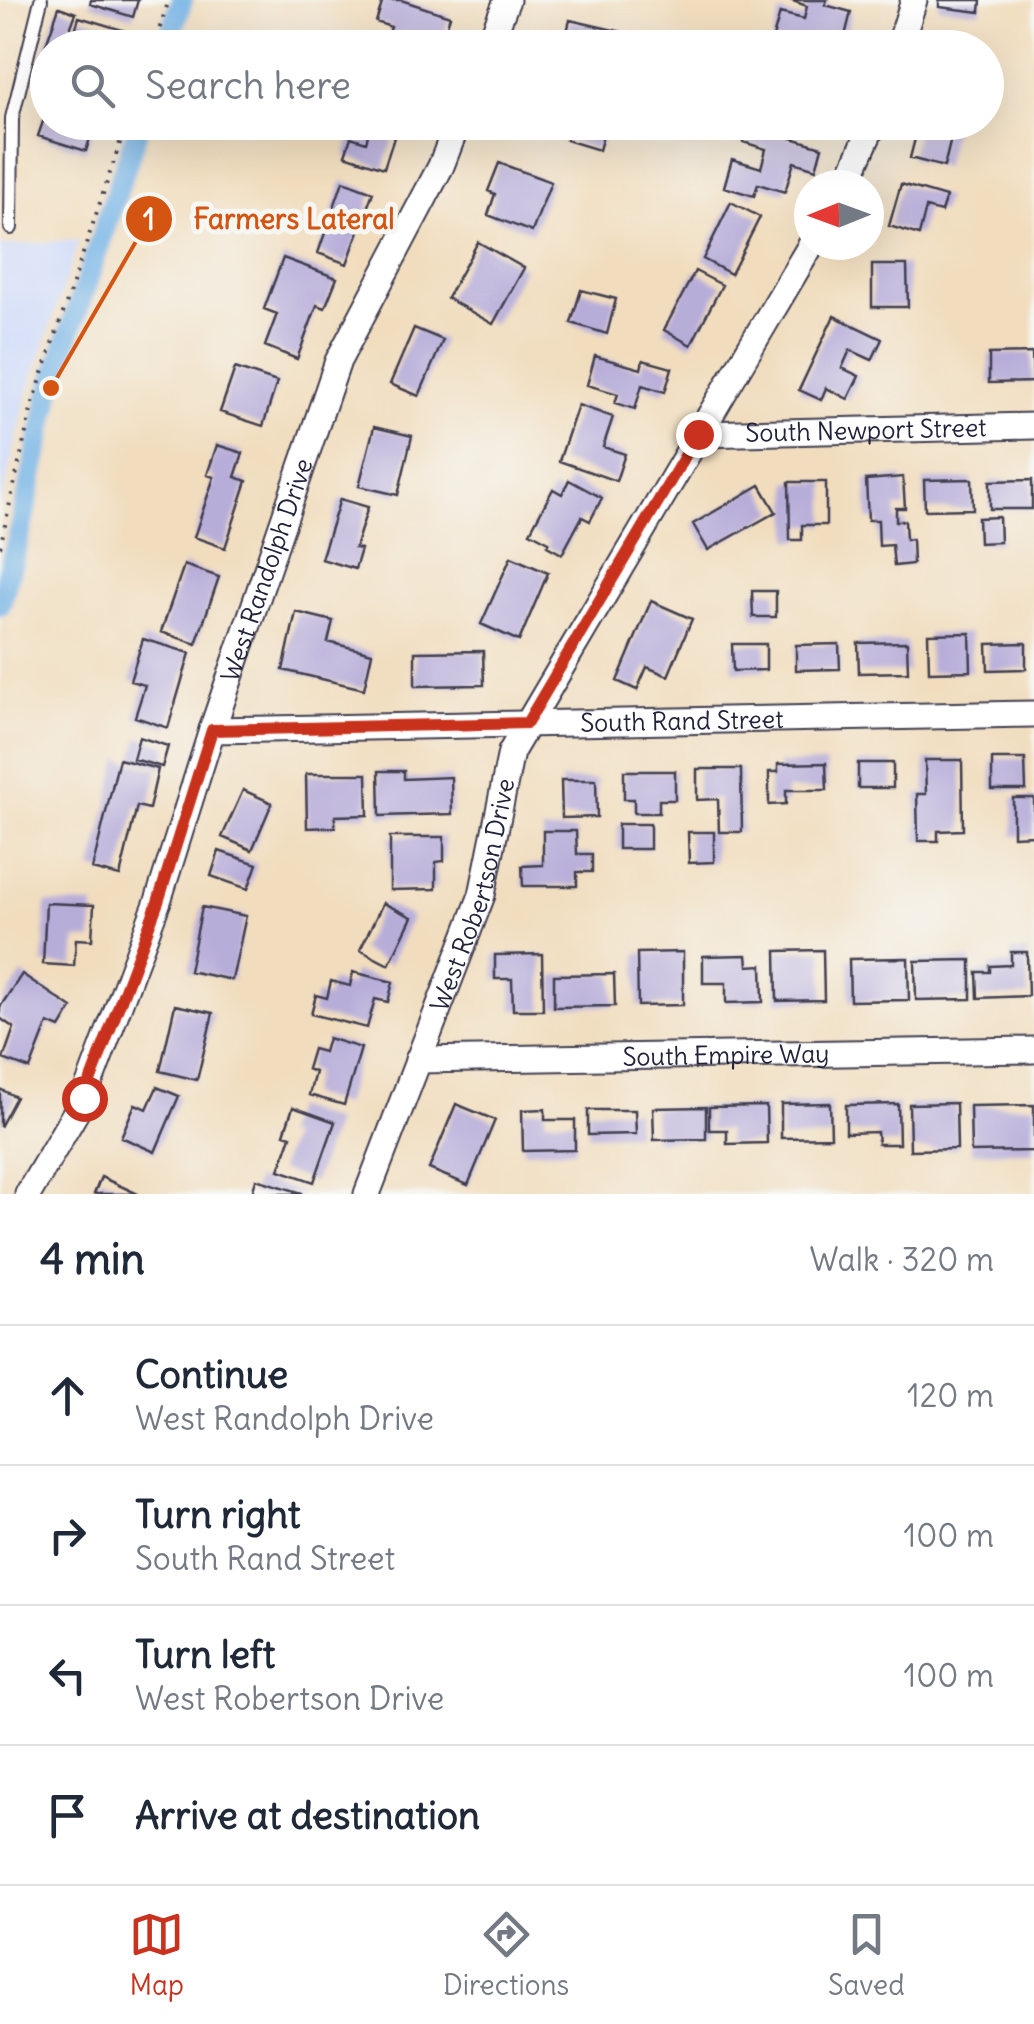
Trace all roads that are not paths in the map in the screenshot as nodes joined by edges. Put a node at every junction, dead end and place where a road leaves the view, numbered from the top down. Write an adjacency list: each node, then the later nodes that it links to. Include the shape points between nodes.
1 (40, 0): 4 (lane)
2 (507, 0): 5 (street)
3 (914, 0): 6 (street)
4 (33, 30)
5 (495, 30)
6 (905, 30)
7 (30, 42): 11 (lane, via 12,118)
8 (451, 140): 17 (street, West Randolph Drive, via 338,361)
9 (866, 140): 10 (street)
10 (853, 170)
11 (11, 228)
12 (802, 260): 14 (street, West Robertson Drive)
13 (1034, 426): 14 (street, South Newport Street)
14 (698, 434): 16 (street, West Robertson Drive)
15 (1034, 714): 16 (street, South Rand Street)
16 (527, 723): 17 (street, South Rand Street); 19 (street, West Robertson Drive, via 511,752 482,895)
17 (212, 730): 20 (street, West Randolph Drive, via 158,902 84,1098)
18 (1034, 1050): 19 (street, South Empire Way)
19 (418, 1060): 21 (street, West Robertson Drive)
20 (28, 1194)
21 (367, 1194)

